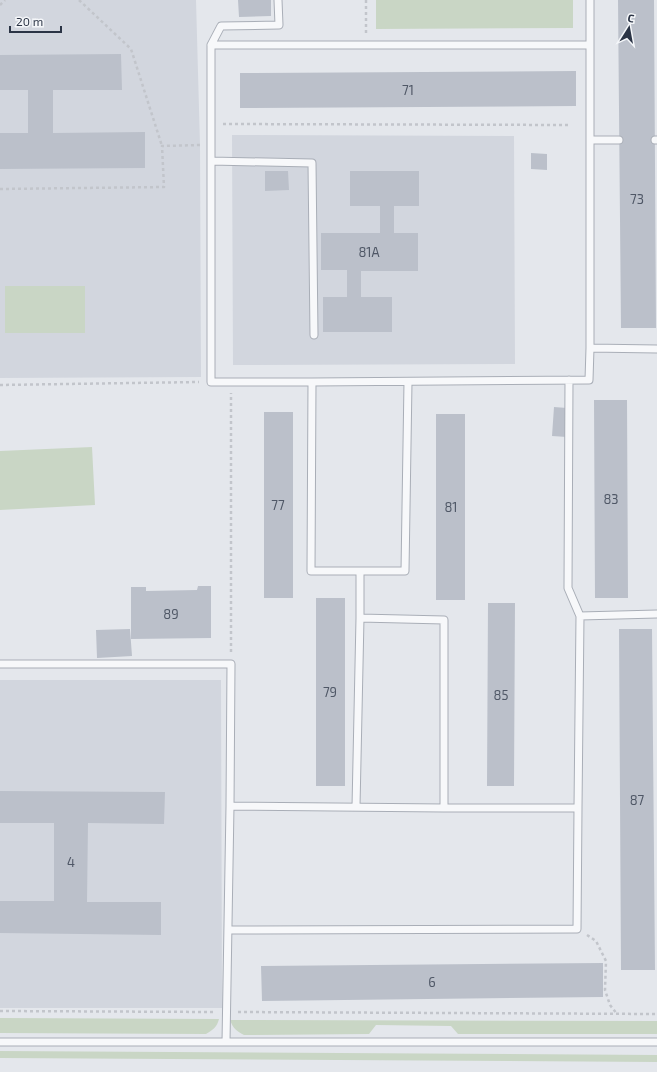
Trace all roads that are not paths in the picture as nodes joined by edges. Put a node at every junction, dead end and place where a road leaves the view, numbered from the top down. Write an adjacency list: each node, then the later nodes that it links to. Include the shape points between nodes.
1 (278, 0): 3 (lane, via 279,25 221,26)
2 (590, 0): 4 (lane)
3 (211, 45): 4 (lane); 7 (lane)
4 (590, 45): 5 (lane)
5 (590, 140): 6 (lane); 9 (lane)
6 (619, 140)
7 (211, 161): 8 (lane, via 312,163); 12 (lane, via 211,382)
8 (314, 335)
9 (590, 348): 10 (lane); 11 (lane, via 589,380)
10 (657, 349)
11 (569, 380): 13 (lane); 16 (lane, via 568,588)
12 (312, 382): 13 (lane); 14 (lane, via 311,571)
13 (408, 382): 14 (lane, via 405,571)
14 (360, 571): 17 (lane)
15 (657, 614): 16 (lane)
16 (580, 616): 22 (lane)
17 (360, 618): 20 (lane); 21 (lane, via 444,620)
18 (0, 664): 19 (lane, via 231,664)
19 (230, 806): 20 (lane); 23 (lane)
20 (356, 807): 21 (lane)
21 (444, 808): 22 (lane)
22 (578, 808): 23 (lane, via 577,929)
23 (229, 930): 25 (lane)
24 (0, 1042): 25 (lane)
25 (226, 1042): 26 (lane)
26 (657, 1042)

